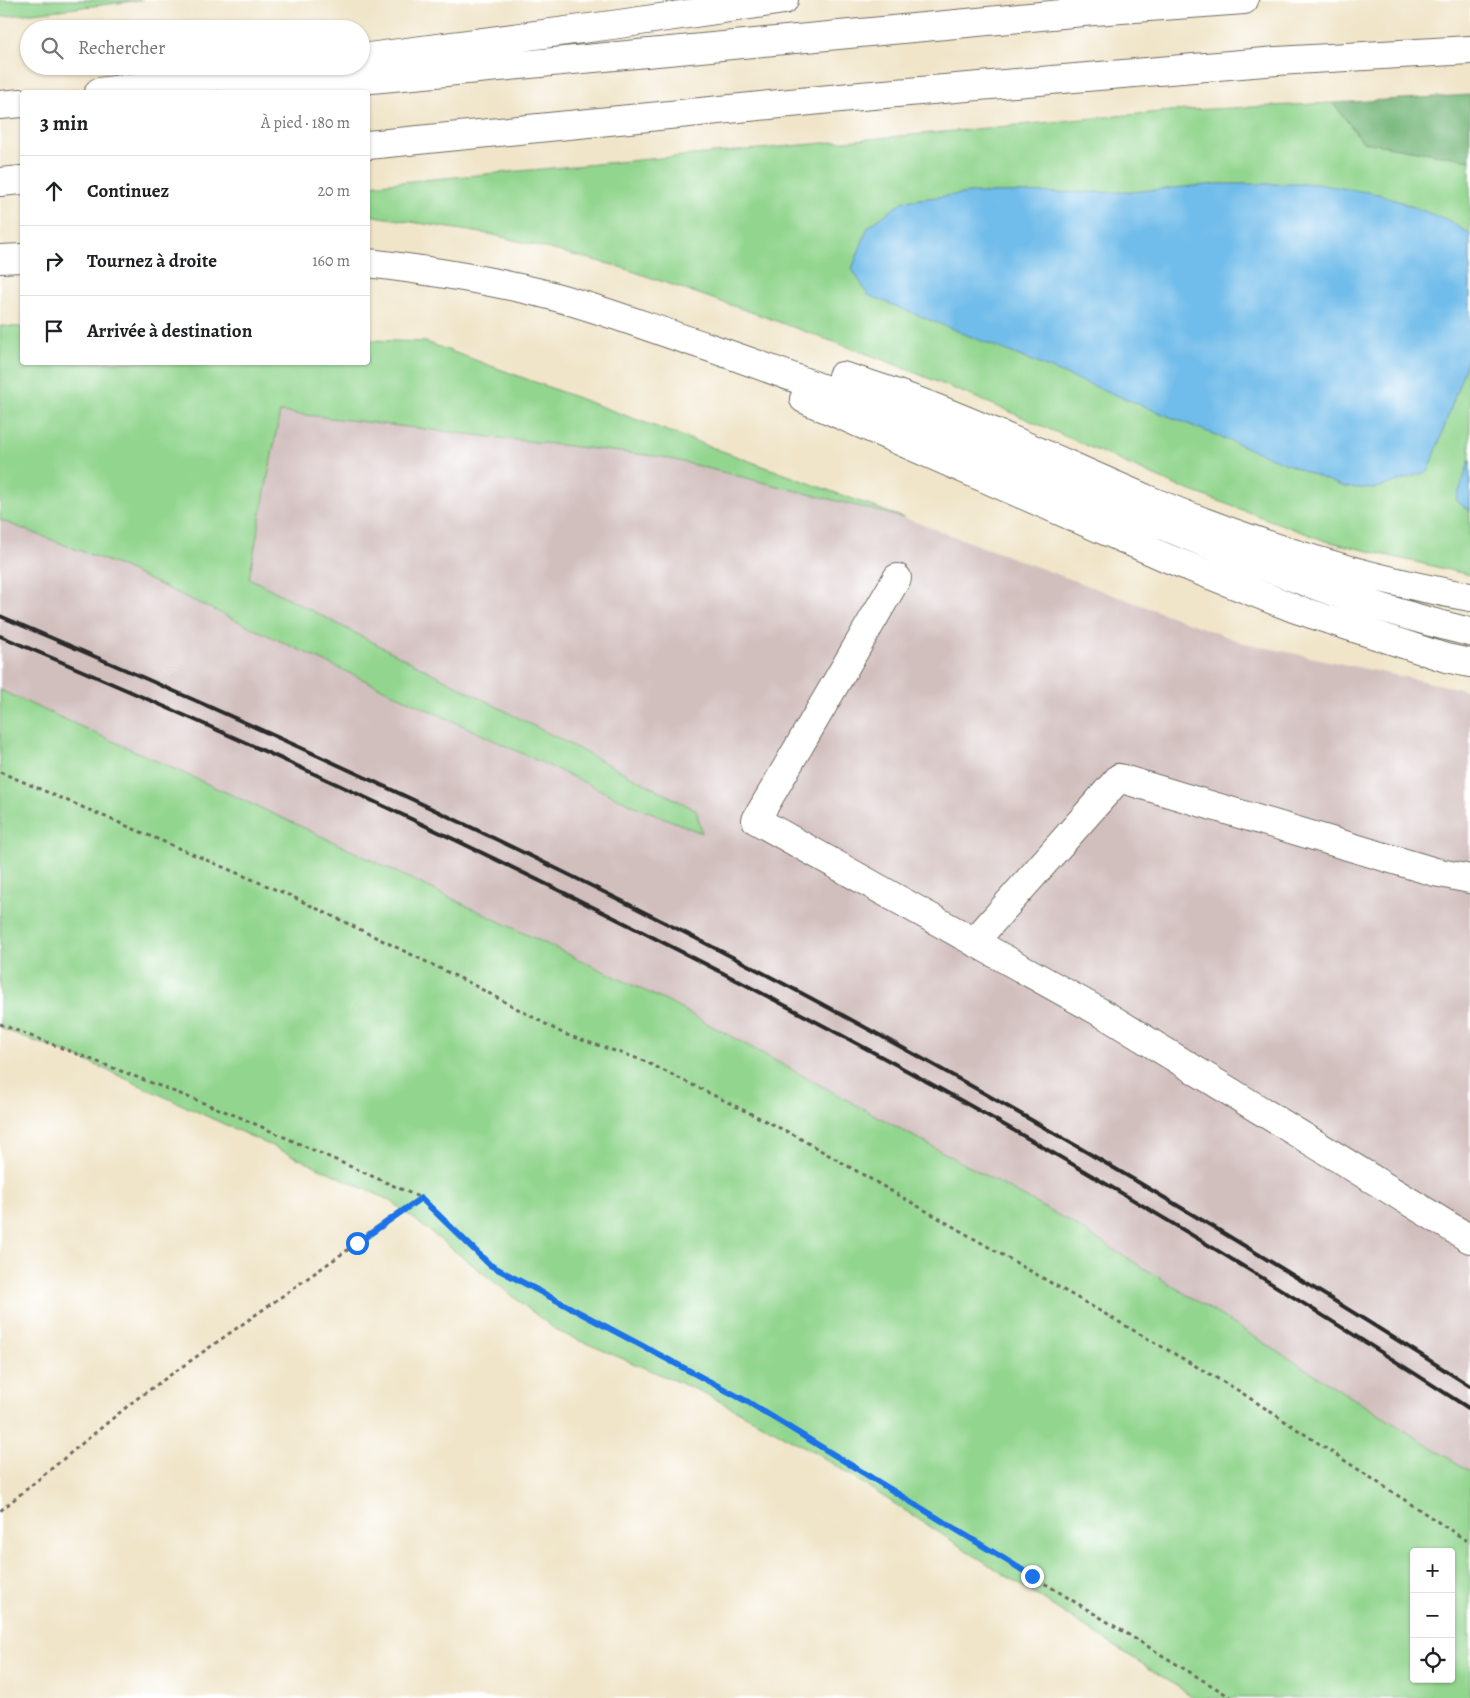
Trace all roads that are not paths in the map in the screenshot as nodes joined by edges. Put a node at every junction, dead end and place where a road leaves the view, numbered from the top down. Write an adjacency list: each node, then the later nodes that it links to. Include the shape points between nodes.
1 (784, 0): 4 (main road)
2 (1244, 0): 7 (main road, via 1084,12)
3 (1470, 50): 12 (main road, via 1277,61 861,96)
4 (370, 57)
5 (229, 75): 6 (main road)
6 (114, 90)
7 (254, 90)
8 (20, 102): 9 (main road)
9 (0, 106)
10 (20, 112): 11 (main road)
11 (0, 114)
12 (370, 145)
13 (20, 180): 14 (main road)
14 (0, 182)
15 (20, 258): 16 (main road)
16 (0, 259)
17 (370, 263): 18 (main road, via 483,280)
18 (604, 312): 20 (main road, via 848,378 967,420 1219,527 1360,574); 21 (main road, via 867,404 1239,558 1336,592); 22 (main road, via 1167,558 1296,609)
19 (897, 578): 24 (main road, via 756,820)
20 (1470, 597)
21 (1470, 632)
22 (1470, 664)
23 (1470, 879): 24 (main road, via 1435,872 1119,778)
24 (974, 942): 25 (main road, via 1107,1016)
25 (1470, 1239)

